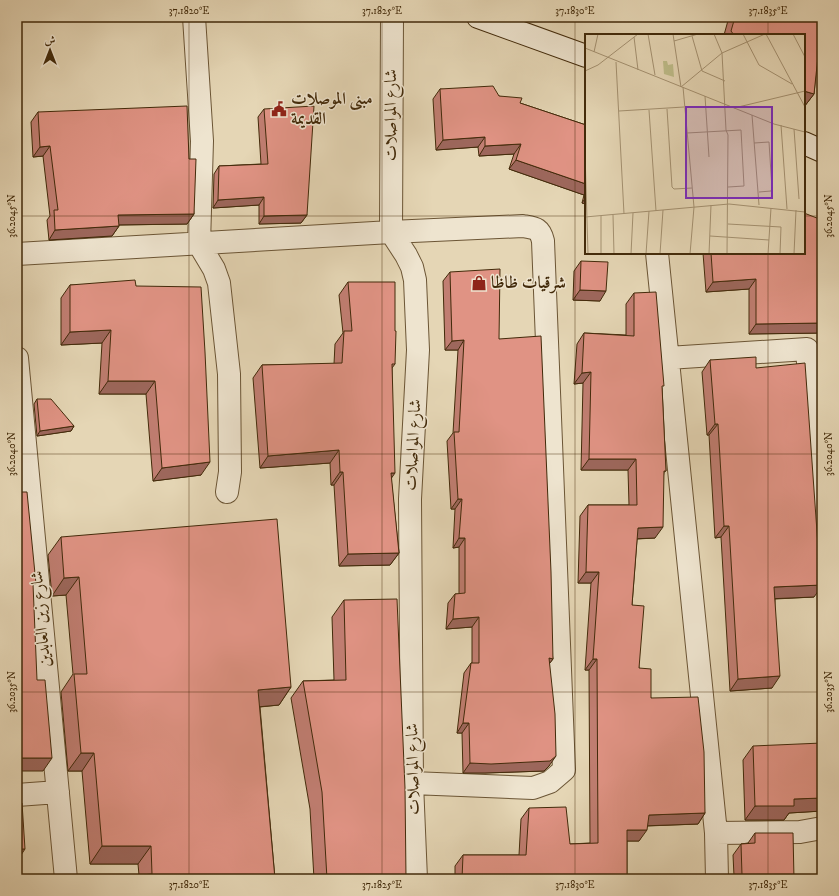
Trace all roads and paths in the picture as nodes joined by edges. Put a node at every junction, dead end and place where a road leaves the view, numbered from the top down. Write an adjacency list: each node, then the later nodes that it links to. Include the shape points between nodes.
1 (194, 17): 8 (street, via 202,141)
2 (392, 17): 7 (street, شارع المواصلات)
3 (478, 17): 4 (street)
4 (585, 56)
5 (805, 143): 6 (street)
6 (822, 150)
7 (391, 232): 8 (street); 15 (street, شارع المواصلات, via 406,255 415,280 418,350 410,499); 15 (street, via 523,226 535,228 541,234 564,754 564,770 550,782 533,788)
8 (199, 244): 9 (street); 13 (street, via 219,283 229,374 230,472)
9 (17, 254)
10 (657, 254): 12 (street)
11 (17, 358): 16 (street, شارع زين العابدين)
12 (668, 358): 14 (street, via 807,349); 19 (street)
13 (227, 492)
14 (822, 557)
15 (412, 783): 21 (street, شارع المواصلات)
16 (58, 792): 17 (street); 20 (street, شارع زين العابدين)
17 (17, 795)
18 (822, 828): 19 (street, via 800,832)
19 (716, 833): 22 (street)
20 (66, 879)
21 (416, 879)
22 (717, 879)

